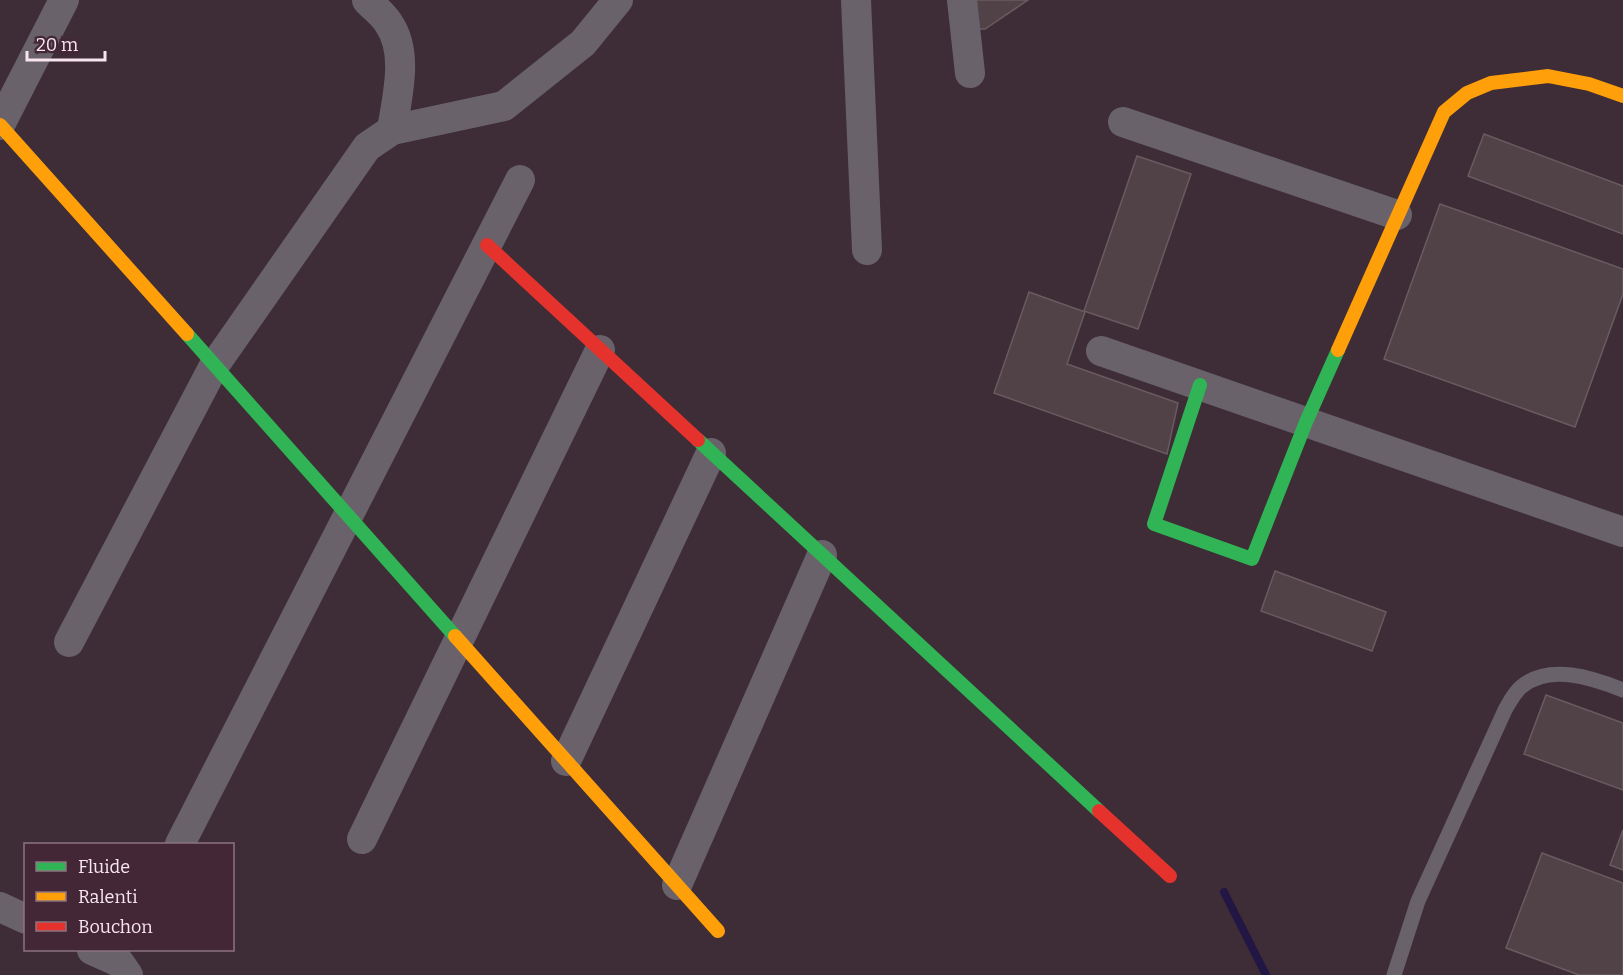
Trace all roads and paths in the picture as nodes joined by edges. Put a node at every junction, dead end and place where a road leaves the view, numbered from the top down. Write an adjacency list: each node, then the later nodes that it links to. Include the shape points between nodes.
1 (64, 0): 9 (street)
2 (367, 0): 10 (street, via 389,23 398,41 400,68)
3 (618, 0): 10 (street, via 583,43 504,106)
4 (856, 0): 14 (street)
5 (962, 0): 6 (street)
6 (970, 73)
7 (1623, 96): 12 (street, via 1548,76 1491,83 1467,93 1444,112)
8 (1122, 122): 12 (street)
9 (0, 125): 17 (street)
10 (392, 130): 17 (street, via 367,147)
11 (520, 180): 13 (street)
12 (1397, 214): 19 (street)
13 (487, 245): 15 (street); 21 (street)
14 (867, 250)
15 (600, 350): 20 (street); 24 (street)
16 (1101, 351): 18 (street)
17 (214, 366): 21 (street); 25 (street)
18 (1200, 385): 19 (street); 19 (street, via 1154,524 1252,559)
19 (1306, 422): 22 (street)
20 (711, 453): 23 (street); 27 (street)
21 (348, 516): 24 (street); 29 (street)
22 (1623, 532)
23 (822, 555): 30 (street); 31 (street)
24 (459, 641): 27 (street); 28 (street)
25 (69, 642)
26 (1623, 690): 37 (lane, via 1573,675 1545,675 1521,687 1505,710 1418,902)
27 (566, 760): 31 (street)
28 (362, 839)
29 (181, 843)
30 (1170, 876)
31 (677, 885): 34 (street)
32 (0, 908): 33 (street)
33 (24, 918)
34 (718, 931)
35 (95, 951): 36 (street)
36 (124, 962)
37 (1394, 975)

